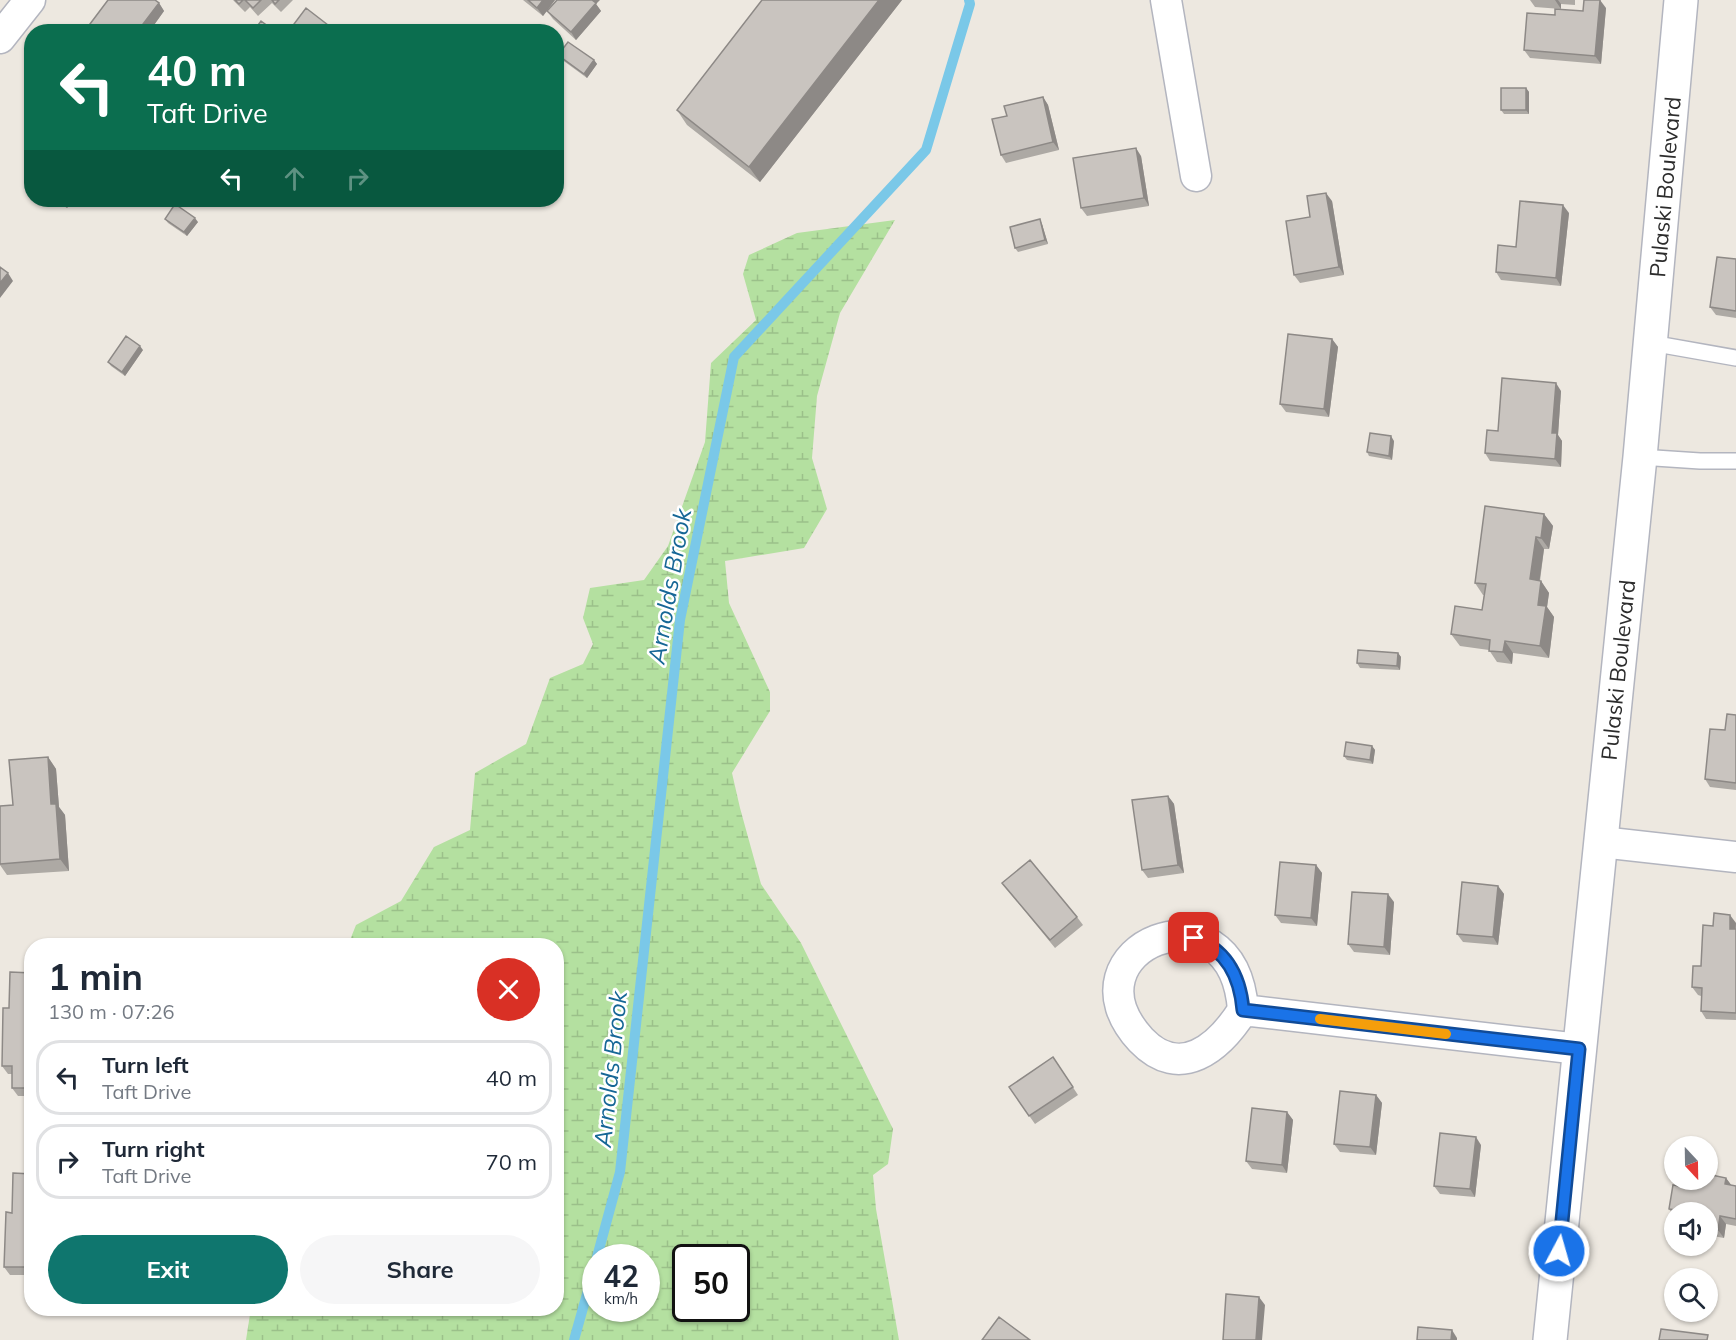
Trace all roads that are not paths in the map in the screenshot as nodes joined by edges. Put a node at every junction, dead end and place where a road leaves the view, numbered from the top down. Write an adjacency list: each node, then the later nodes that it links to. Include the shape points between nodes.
1 (30, 0): 4 (street)
2 (1166, 0): 5 (street)
3 (1681, 0): 6 (main road, Pulaski Boulevard)
4 (0, 38)
5 (1196, 177)
6 (1651, 343): 7 (lane); 8 (main road, Pulaski Boulevard)
7 (1736, 358)
8 (1640, 457): 9 (lane); 10 (main road, Pulaski Boulevard)
9 (1736, 461)
10 (1601, 842): 11 (street); 13 (main road, Pulaski Boulevard)
11 (1736, 856)
12 (1243, 1010): 12 (street, via 1242,994 1229,965 1220,951 1208,943 1178,936 1158,939 1144,945 1123,967 1119,999 1124,1015 1153,1052 1177,1059 1201,1055 1231,1029); 13 (street)
13 (1579, 1049): 14 (main road, Pulaski Boulevard)
14 (1550, 1340)

